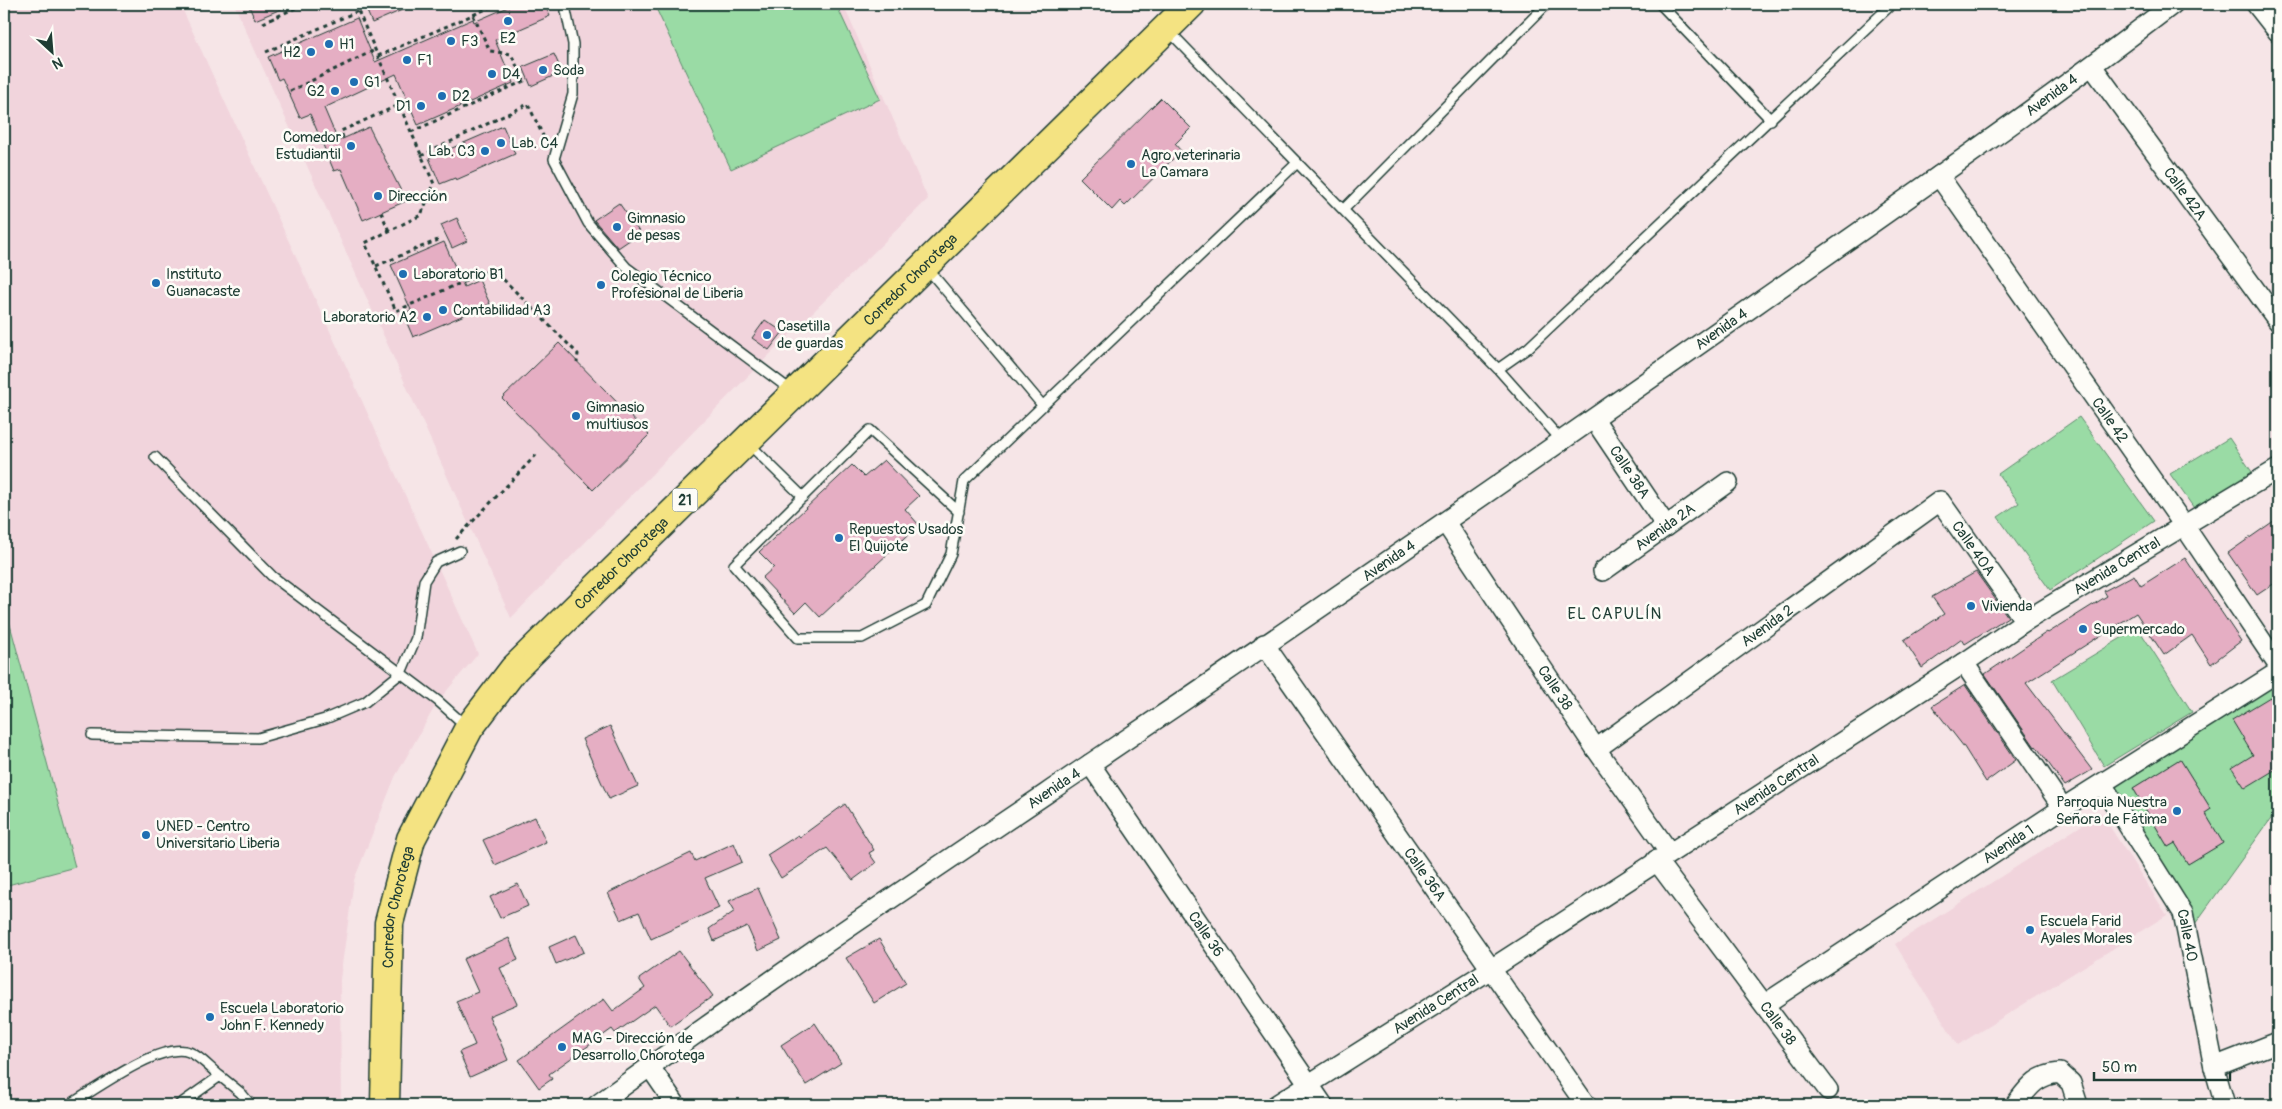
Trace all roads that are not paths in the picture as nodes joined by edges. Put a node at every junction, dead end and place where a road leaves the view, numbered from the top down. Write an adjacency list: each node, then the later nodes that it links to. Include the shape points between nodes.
1 (568, 4): 18 (lane, via 566,11 573,44 573,94 554,159 588,223 626,267)
2 (1191, 4): 8 (main road, Corredor Chorotega / 21)
3 (1547, 4): 14 (lane)
4 (1660, 4): 11 (lane)
5 (1892, 4): 11 (lane)
6 (2174, 4): 10 (street, Avenida 4)
7 (2256, 4): 9 (street)
8 (1166, 28): 12 (lane); 15 (main road, Corredor Chorotega / 21)
9 (2278, 32)
10 (2092, 66): 13 (street, Avenida 4); 16 (street, Calle 42A)
11 (1771, 120): 17 (lane, via 1528,348)
12 (1297, 163): 14 (lane); 19 (lane)
13 (1940, 176): 20 (street, Avenida 4); 30 (street, Calle 42)
14 (1343, 210): 17 (lane)
15 (924, 265): 18 (main road, Corredor Chorotega / 21); 19 (lane)
16 (2278, 321)
17 (1498, 369): 22 (lane)
18 (794, 393): 21 (main road, Corredor Chorotega / 21)
19 (1043, 406): 28 (lane, via 964,481)
20 (1594, 419): 22 (street, Avenida 4); 31 (street, Calle 38A)
21 (746, 440): 26 (lane); 40 (main road, Corredor Chorotega / 21, via 514,669)
22 (1562, 441): 29 (street, Avenida 4)
23 (156, 457): 39 (lane, via 272,576)
24 (2278, 469): 30 (street, Avenida Central)
25 (1728, 482): 31 (street, Avenida 2A)
26 (803, 497): 28 (lane, via 870,430); 28 (lane, via 734,565 798,638 862,638 926,605 951,554)
27 (1940, 501): 34 (street, Calle 40A); 42 (street, Avenida 2)
28 (958, 512)
29 (1444, 522): 35 (street, Avenida 4); 42 (street, Calle 38)
30 (2183, 524): 34 (street, Avenida Central); 37 (street, Calle 42)
31 (1666, 526): 33 (street, Avenida 2A)
32 (460, 551): 39 (lane, via 436,562 424,581 416,638)
33 (1603, 571)
34 (2025, 621): 36 (street, Avenida Central)
35 (1264, 644): 43 (street, Avenida 4); 47 (street, Calle 36A)
36 (1964, 663): 45 (street); 46 (street, Avenida Central)
37 (2278, 665)
38 (2278, 672): 44 (street, Avenida 1)
39 (401, 673): 40 (lane); 41 (lane, via 365,702 325,719 258,738)
40 (469, 728): 58 (main road, Corredor Chorotega / 21, via 410,838 389,924)
41 (92, 735)
42 (1596, 749): 46 (street, Calle 38)
43 (1090, 764): 50 (street, Avenida 4); 53 (street, Calle 36)
44 (2102, 784): 45 (street, Avenida 1); 51 (street, Calle 40, via 2183,914)
45 (2063, 808): 48 (street, Avenida 1)
46 (1663, 856): 47 (street, Avenida Central); 48 (street, Calle 38)
47 (1491, 969): 53 (street, Avenida Central); 63 (street, Calle 36A)
48 (1766, 1004): 54 (street, Calle 38)
49 (2278, 1042): 51 (street)
50 (650, 1067): 59 (street, Avenida 4); 60 (street)
51 (2214, 1067): 66 (street, Calle 40)
52 (220, 1076): 55 (lane, via 190,1052 170,1050 148,1058); 56 (lane); 57 (lane)
53 (1309, 1084): 61 (street, Avenida Central); 62 (street, Calle 36)
54 (1828, 1090)
55 (71, 1104)
56 (179, 1105)
57 (251, 1105)
58 (385, 1105)
59 (597, 1105)
60 (676, 1105)
61 (1276, 1105)
62 (1323, 1105)
63 (1586, 1105)
64 (2015, 1105): 65 (street, via 2045,1074 2060,1073 2071,1083)
65 (2078, 1105)
66 (2225, 1105)

